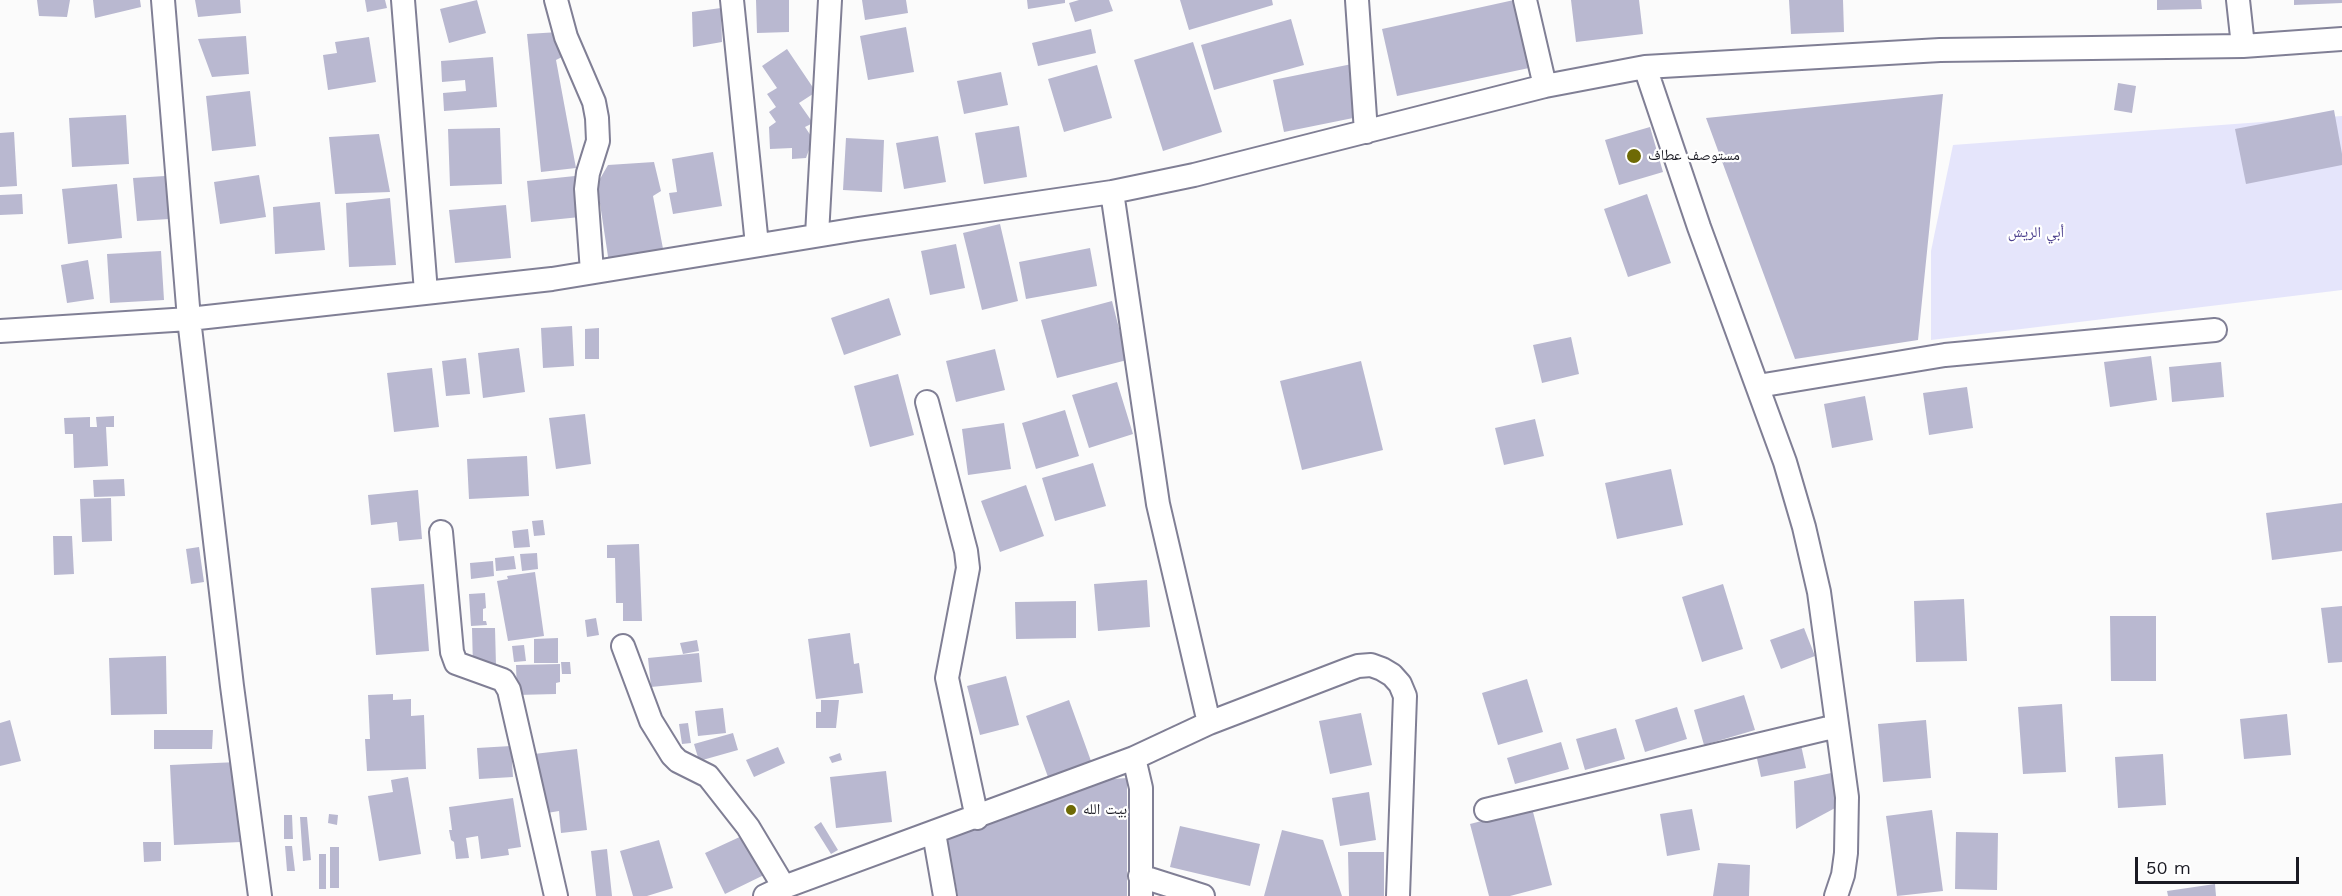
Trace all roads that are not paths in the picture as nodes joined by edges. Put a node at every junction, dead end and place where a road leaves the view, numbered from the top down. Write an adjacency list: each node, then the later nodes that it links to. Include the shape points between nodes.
1 (162, 0): 19 (street)
2 (403, 0): 18 (street)
3 (556, 0): 17 (street, via 597,118 598,141 586,189)
4 (732, 0): 16 (street)
5 (830, 0): 15 (street)
6 (1356, 0): 13 (street)
7 (1525, 0): 12 (street)
8 (2238, 0): 10 (street)
9 (2342, 39): 10 (street)
10 (2243, 46): 11 (street, via 1968,49)
11 (1645, 68): 12 (street); 22 (street)
12 (1545, 86): 13 (street)
13 (1366, 132): 14 (street)
14 (1112, 192): 15 (street); 26 (street, via 1158,504)
15 (817, 235): 16 (street)
16 (757, 245): 17 (street)
17 (592, 272): 18 (street)
18 (426, 292): 19 (street)
19 (189, 319): 21 (street); 34 (street)
20 (2215, 330): 22 (street, via 1945,355)
21 (0, 331)
22 (1758, 386): 27 (street, via 1804,527 1819,592)
23 (927, 402): 30 (street, via 966,551 968,568 947,678)
24 (441, 532): 35 (street, via 452,652 456,663 503,680 509,690)
25 (623, 646): 33 (street, via 651,721 672,755 708,776 748,827)
26 (1209, 723): 28 (street); 38 (street, via 1358,666 1371,665 1392,675 1400,684 1406,708)
27 (1837, 726): 29 (street); 39 (street, via 1848,825 1843,874)
28 (1134, 758): 30 (street); 32 (street, via 1141,788)
29 (1486, 810)
30 (976, 818): 31 (street)
31 (934, 833): 33 (street); 36 (street)
32 (1141, 886): 37 (street)
33 (775, 891)
34 (260, 896)
35 (556, 896)
36 (945, 896)
37 (1203, 896)
38 (1398, 896)
39 (1836, 896)

